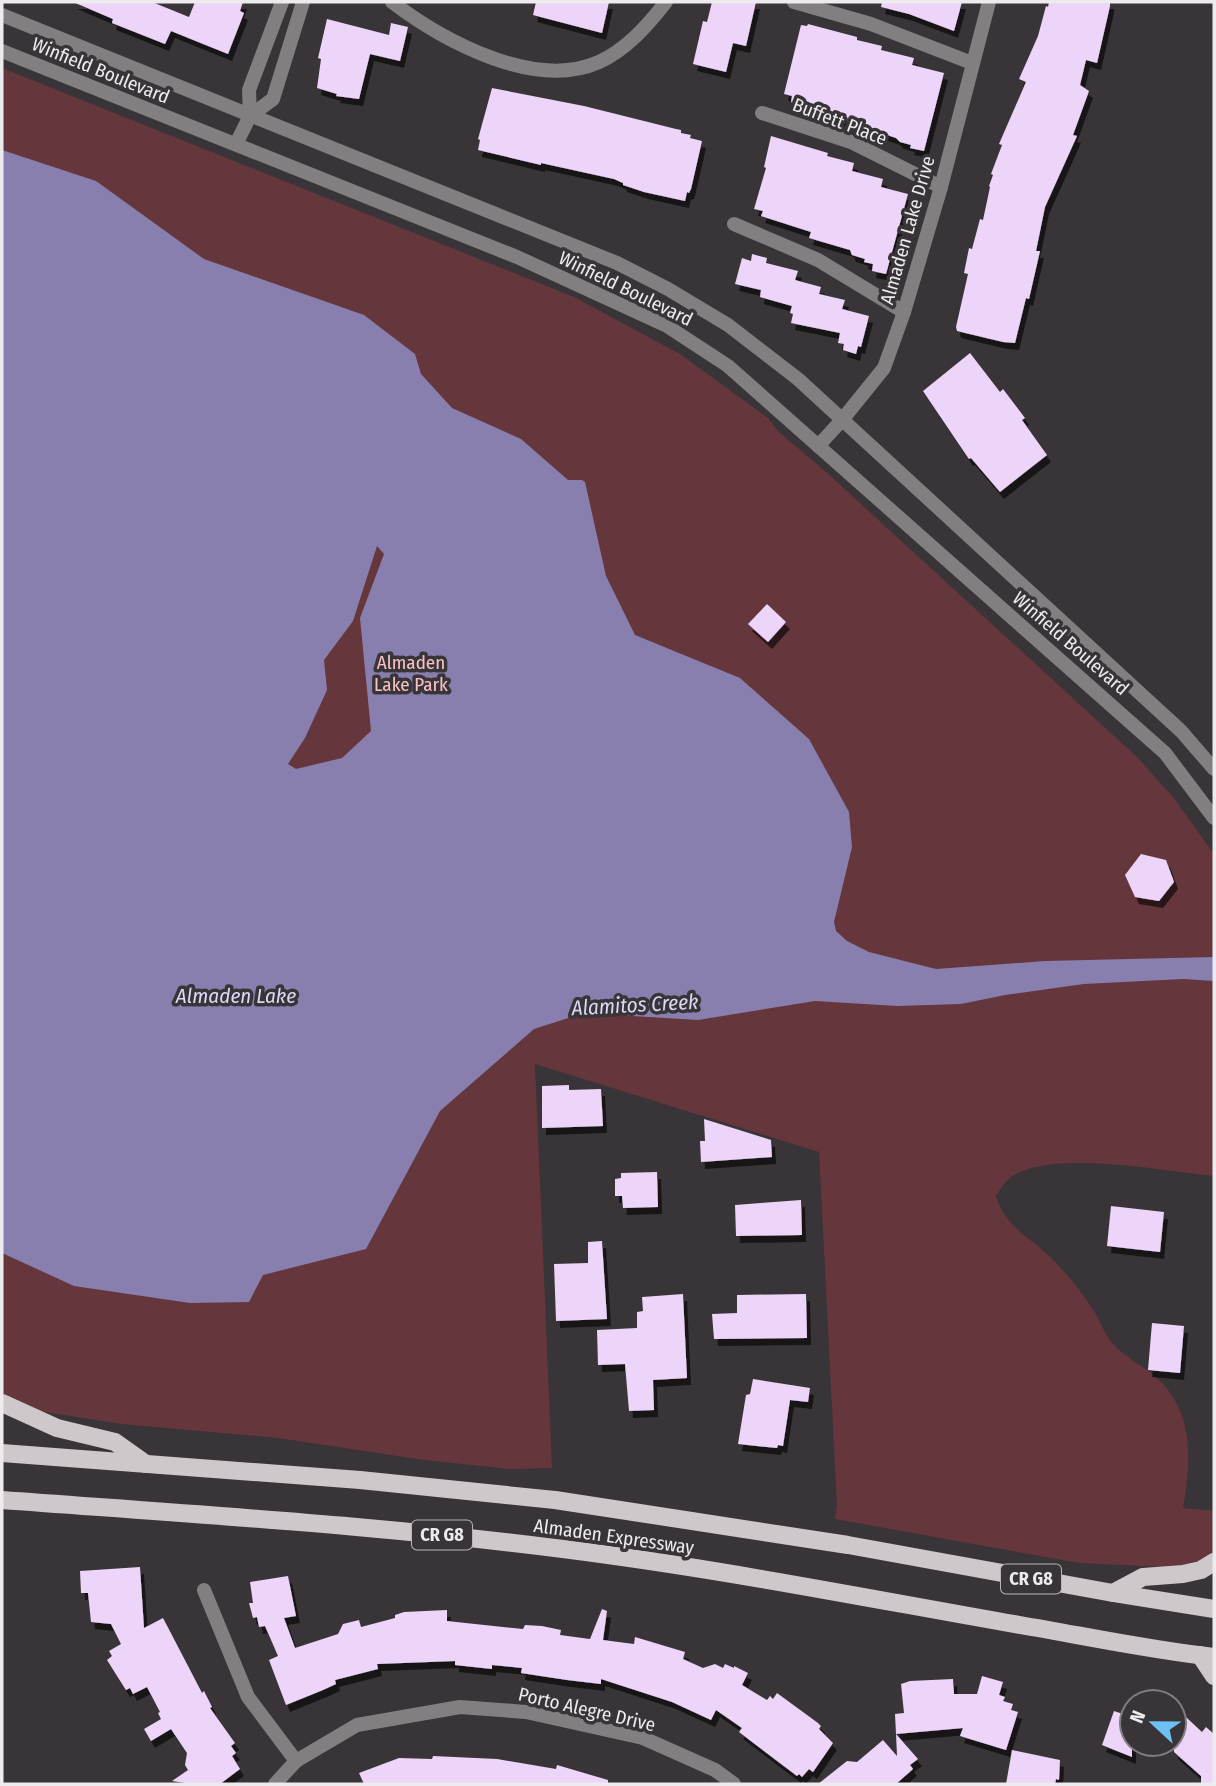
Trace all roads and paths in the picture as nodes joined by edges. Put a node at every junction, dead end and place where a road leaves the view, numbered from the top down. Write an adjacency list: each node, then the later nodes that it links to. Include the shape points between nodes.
1 (282, 2): 11 (street, via 249,90)
2 (303, 2): 11 (street, via 273,99)
3 (392, 2): 4 (street, via 450,41 513,64 545,69 573,69 611,56)
4 (666, 2)
5 (794, 2): 9 (street, via 871,24)
6 (989, 2): 9 (street, Almaden Lake Drive)
7 (2, 15): 11 (street, Winfield Boulevard)
8 (2, 51): 12 (street, Winfield Boulevard)
9 (972, 63): 13 (street, Almaden Lake Drive)
10 (762, 113): 13 (street, Buffett Place, via 850,142)
11 (250, 116): 12 (street); 16 (street, Winfield Boulevard, via 617,262 728,325)
12 (236, 145): 17 (street, Winfield Boulevard, via 517,257 667,326 728,366)
13 (941, 187): 15 (street, Almaden Lake Drive)
14 (734, 224): 15 (street, via 818,261)
15 (904, 312): 16 (street, Almaden Lake Drive, via 884,368)
16 (842, 420): 17 (street, Almaden Lake Drive); 18 (street, Winfield Boulevard, via 1181,731)
17 (818, 446): 19 (street, Winfield Boulevard, via 1165,753)
18 (1214, 769)
19 (1214, 818)
20 (2, 1403): 22 (main road, via 57,1428 115,1442)
21 (2, 1453): 22 (main road, Almaden Expressway / CR G8)
22 (146, 1464): 26 (main road, Almaden Expressway / CR G8, via 555,1500 848,1545)
23 (2, 1500): 28 (main road, Almaden Expressway / CR G8, via 354,1527 584,1552)
24 (1214, 1562): 26 (main road, via 1183,1574 1143,1577)
25 (204, 1590): 30 (street, via 248,1697)
26 (1113, 1593): 27 (main road, Almaden Expressway / CR G8)
27 (1214, 1609)
28 (1207, 1656): 29 (main road)
29 (1214, 1676)
30 (296, 1760): 31 (street, Porto Alegre Drive); 32 (street, Porto Alegre Drive, via 357,1725 460,1707 526,1712 643,1738 715,1770)
31 (275, 1784)
32 (734, 1784)

